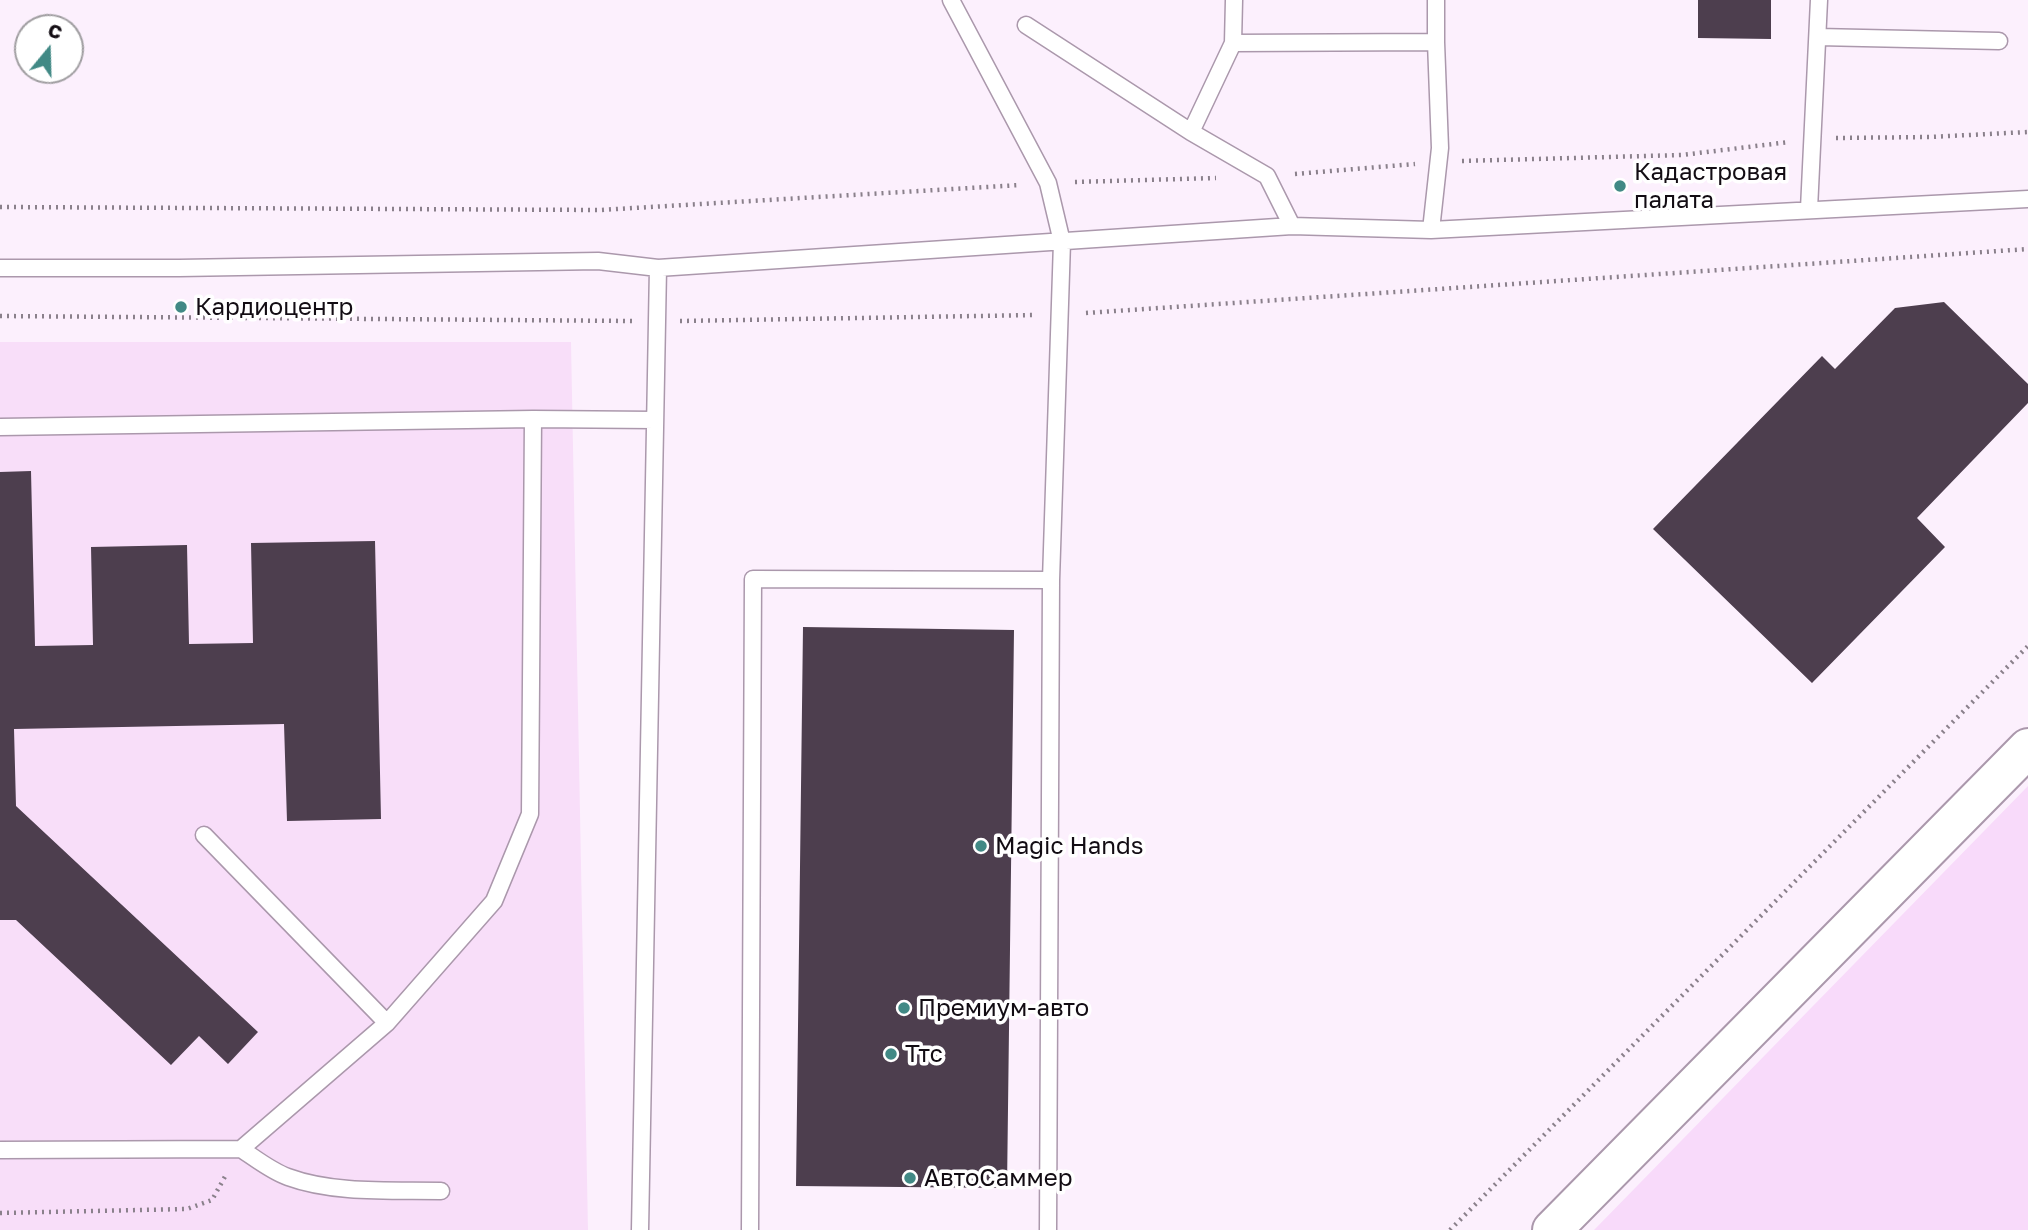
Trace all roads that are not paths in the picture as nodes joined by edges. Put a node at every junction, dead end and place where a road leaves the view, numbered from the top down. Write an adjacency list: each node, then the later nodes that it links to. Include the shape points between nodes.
1 (951, 0): 15 (lane, via 1048,183)
2 (1234, 0): 9 (lane)
3 (1436, 0): 8 (lane)
4 (1819, 0): 6 (lane)
5 (1026, 25): 10 (lane)
6 (1818, 37): 7 (lane); 12 (lane)
7 (1999, 41)
8 (1436, 42): 9 (lane); 14 (lane, via 1439,162)
9 (1233, 43): 10 (lane)
10 (1191, 132): 13 (lane, via 1267,176)
11 (2028, 199): 12 (lane)
12 (1809, 209): 14 (lane)
13 (1292, 226): 14 (lane); 15 (lane)
14 (1431, 230)
15 (1062, 242): 17 (lane); 21 (lane)
16 (0, 268): 17 (lane, via 598,261)
17 (658, 268): 19 (lane)
18 (533, 419): 19 (lane); 20 (lane); 24 (lane, via 530,814 494,901)
19 (655, 420): 28 (lane)
20 (0, 427)
21 (1051, 580): 29 (lane, via 753,579); 30 (lane)
22 (2028, 748): 31 (main road)
23 (204, 835): 24 (lane)
24 (387, 1023): 25 (lane)
25 (241, 1149): 26 (lane); 27 (lane, via 285,1176 307,1183)
26 (0, 1150)
27 (441, 1191)
28 (640, 1230)
29 (750, 1230)
30 (1048, 1230)
31 (1552, 1230)

